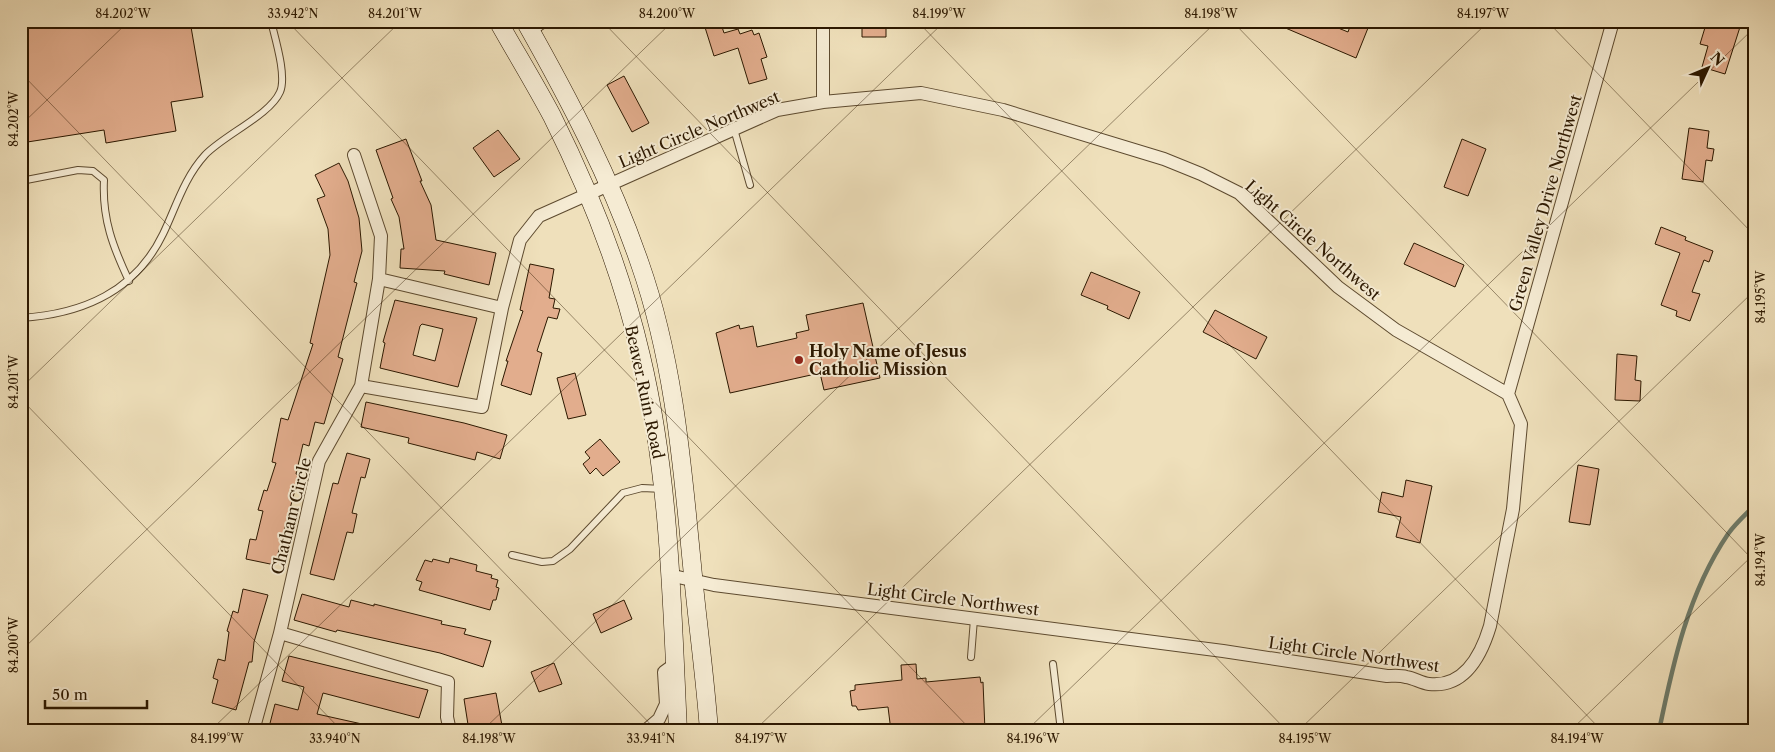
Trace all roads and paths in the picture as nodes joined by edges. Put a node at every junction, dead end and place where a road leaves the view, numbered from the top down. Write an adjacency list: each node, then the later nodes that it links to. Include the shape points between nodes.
1 (271, 21): 15 (lane, via 282,76 280,92 270,105 205,154 189,177 149,260)
2 (498, 21): 13 (main road, Beaver Ruin Road, via 551,115)
3 (549, 21): 6 (lane)
4 (823, 21): 7 (street)
5 (1613, 21): 19 (street, Green Valley Drive Northwest)
6 (528, 27): 11 (main road, Beaver Ruin Road)
7 (823, 102): 8 (street, Light Circle Northwest, via 776,110); 19 (street, Light Circle Northwest, via 921,93 1003,110 1164,159 1201,174 1239,194 1338,287 1396,330)
8 (734, 129): 11 (street, Light Circle Northwest); 12 (lane)
9 (354, 155): 14 (street, Chatham Circle, via 380,236)
10 (21, 181): 15 (lane, via 78,170 93,171 104,180 103,199 112,246)
11 (610, 185): 13 (street, Light Circle Northwest); 23 (main road, Beaver Ruin Road, via 641,264 666,354 679,424)
12 (750, 185)
13 (588, 195): 16 (street, via 539,216 520,240); 20 (main road, Beaver Ruin Road, via 641,355 654,418)
14 (380, 278): 16 (street); 18 (street, Chatham Circle)
15 (129, 281): 17 (lane, via 85,306)
16 (502, 308): 18 (street, via 482,406)
17 (21, 318)
18 (360, 386): 25 (street, Chatham Circle, via 319,461)
19 (1508, 394): 24 (street, Light Circle Northwest, via 1521,424 1513,509 1490,626 1485,644 1468,671 1448,683 1428,684 1406,676)
20 (663, 488): 21 (lane, via 642,488 624,493 570,549 553,560 542,562); 22 (main road, Beaver Ruin Road)
21 (512, 555)
22 (669, 575): 23 (street, Light Circle Northwest); 27 (main road, Beaver Ruin Road)
23 (693, 581): 24 (street, Light Circle Northwest); 33 (main road, Beaver Ruin Road)
24 (974, 619): 26 (lane)
25 (280, 633): 29 (street, Chatham Circle); 30 (street, via 448,682 446,717)
26 (971, 656)
27 (675, 664): 31 (street, via 664,672 666,704 659,719); 32 (main road, Beaver Ruin Road)
28 (1053, 664): 34 (lane)
29 (253, 731)
30 (450, 731)
31 (645, 731)
32 (678, 731)
33 (709, 731)
34 (1061, 731)

